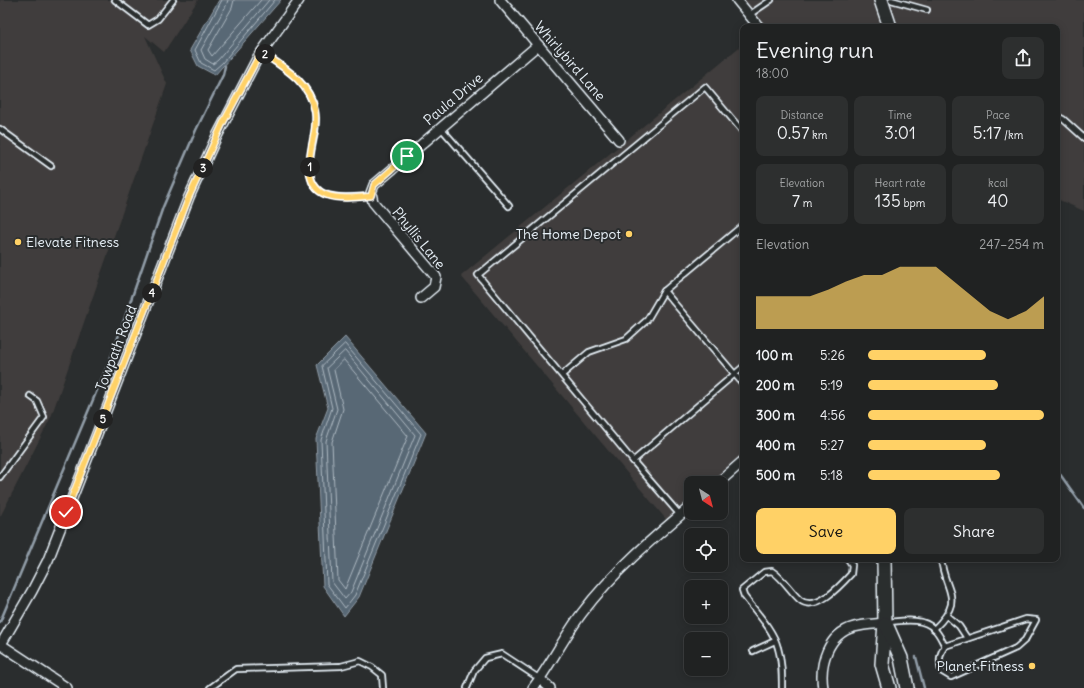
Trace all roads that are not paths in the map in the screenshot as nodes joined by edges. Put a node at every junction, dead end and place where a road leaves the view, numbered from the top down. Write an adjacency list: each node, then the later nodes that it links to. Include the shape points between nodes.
1 (115, 0): 2 (lane, via 148,25 158,19)
2 (173, 0)
3 (299, 0): 14 (street, Towpath Road)
4 (500, 0): 13 (street, Whirlybird Lane)
5 (738, 0): 10 (street)
6 (770, 0): 10 (lane)
7 (881, 0): 12 (main road)
8 (891, 0): 9 (lane)
9 (927, 10)
10 (749, 15): 11 (street)
11 (756, 24)
12 (889, 24)
13 (538, 45): 16 (street, Paula Drive); 20 (street, Whirlybird Lane)
14 (261, 52): 22 (lane, via 300,80 310,97 315,110 316,125 310,159 311,180 327,196 339,199); 46 (street, Towpath Road, via 220,128 189,197 48,560)
15 (1060, 118): 19 (lane)
16 (441, 128): 22 (street, Paula Drive, via 374,185); 23 (lane)
17 (740, 128): 29 (lane, via 705,87 478,275)
18 (0, 129): 21 (lane)
19 (1084, 138)
20 (620, 140)
21 (51, 166)
22 (371, 194): 26 (street, Phyllis Lane, via 380,213 436,277 434,287)
23 (509, 206)
24 (740, 228): 25 (lane)
25 (664, 291): 28 (lane); 29 (lane, via 647,320 626,339 589,352)
26 (421, 298)
27 (740, 370): 28 (lane)
28 (735, 374): 30 (lane); 32 (lane)
29 (562, 376): 32 (lane)
30 (740, 380)
31 (30, 396): 35 (lane, via 37,401 44,417)
32 (633, 461): 37 (lane)
33 (740, 465): 34 (street)
34 (726, 476)
35 (0, 477)
36 (684, 512): 37 (street)
37 (680, 516): 49 (street, via 636,554 606,585 582,614)
38 (850, 562): 45 (lane, via 851,574 825,598 814,603 801,600 772,571 764,572 744,587 744,596)
39 (884, 562): 42 (main road)
40 (942, 562): 41 (lane, via 952,599)
41 (947, 616): 43 (lane); 44 (lane, via 959,626)
42 (885, 623): 43 (lane, via 910,620); 57 (street, via 854,626 843,631 826,652); 58 (main road, via 882,664); 59 (main road, via 901,658)
43 (934, 629): 47 (lane)
44 (967, 638): 47 (lane); 47 (lane, via 1017,621 1036,620 1025,640 1016,648 951,677 941,671 939,662 940,652)
45 (775, 641): 48 (lane); 56 (lane, via 781,665)
46 (0, 645): 50 (street)
47 (945, 646)
48 (752, 651)
49 (540, 679): 53 (lane, via 502,654 485,658 474,671); 54 (street); 55 (street)
50 (67, 688)
51 (210, 688): 52 (lane, via 236,669 341,666 360,661 382,675)
52 (383, 688)
53 (467, 688)
54 (533, 688)
55 (550, 688)
56 (782, 688)
57 (822, 688)
58 (889, 688)
59 (907, 688)

